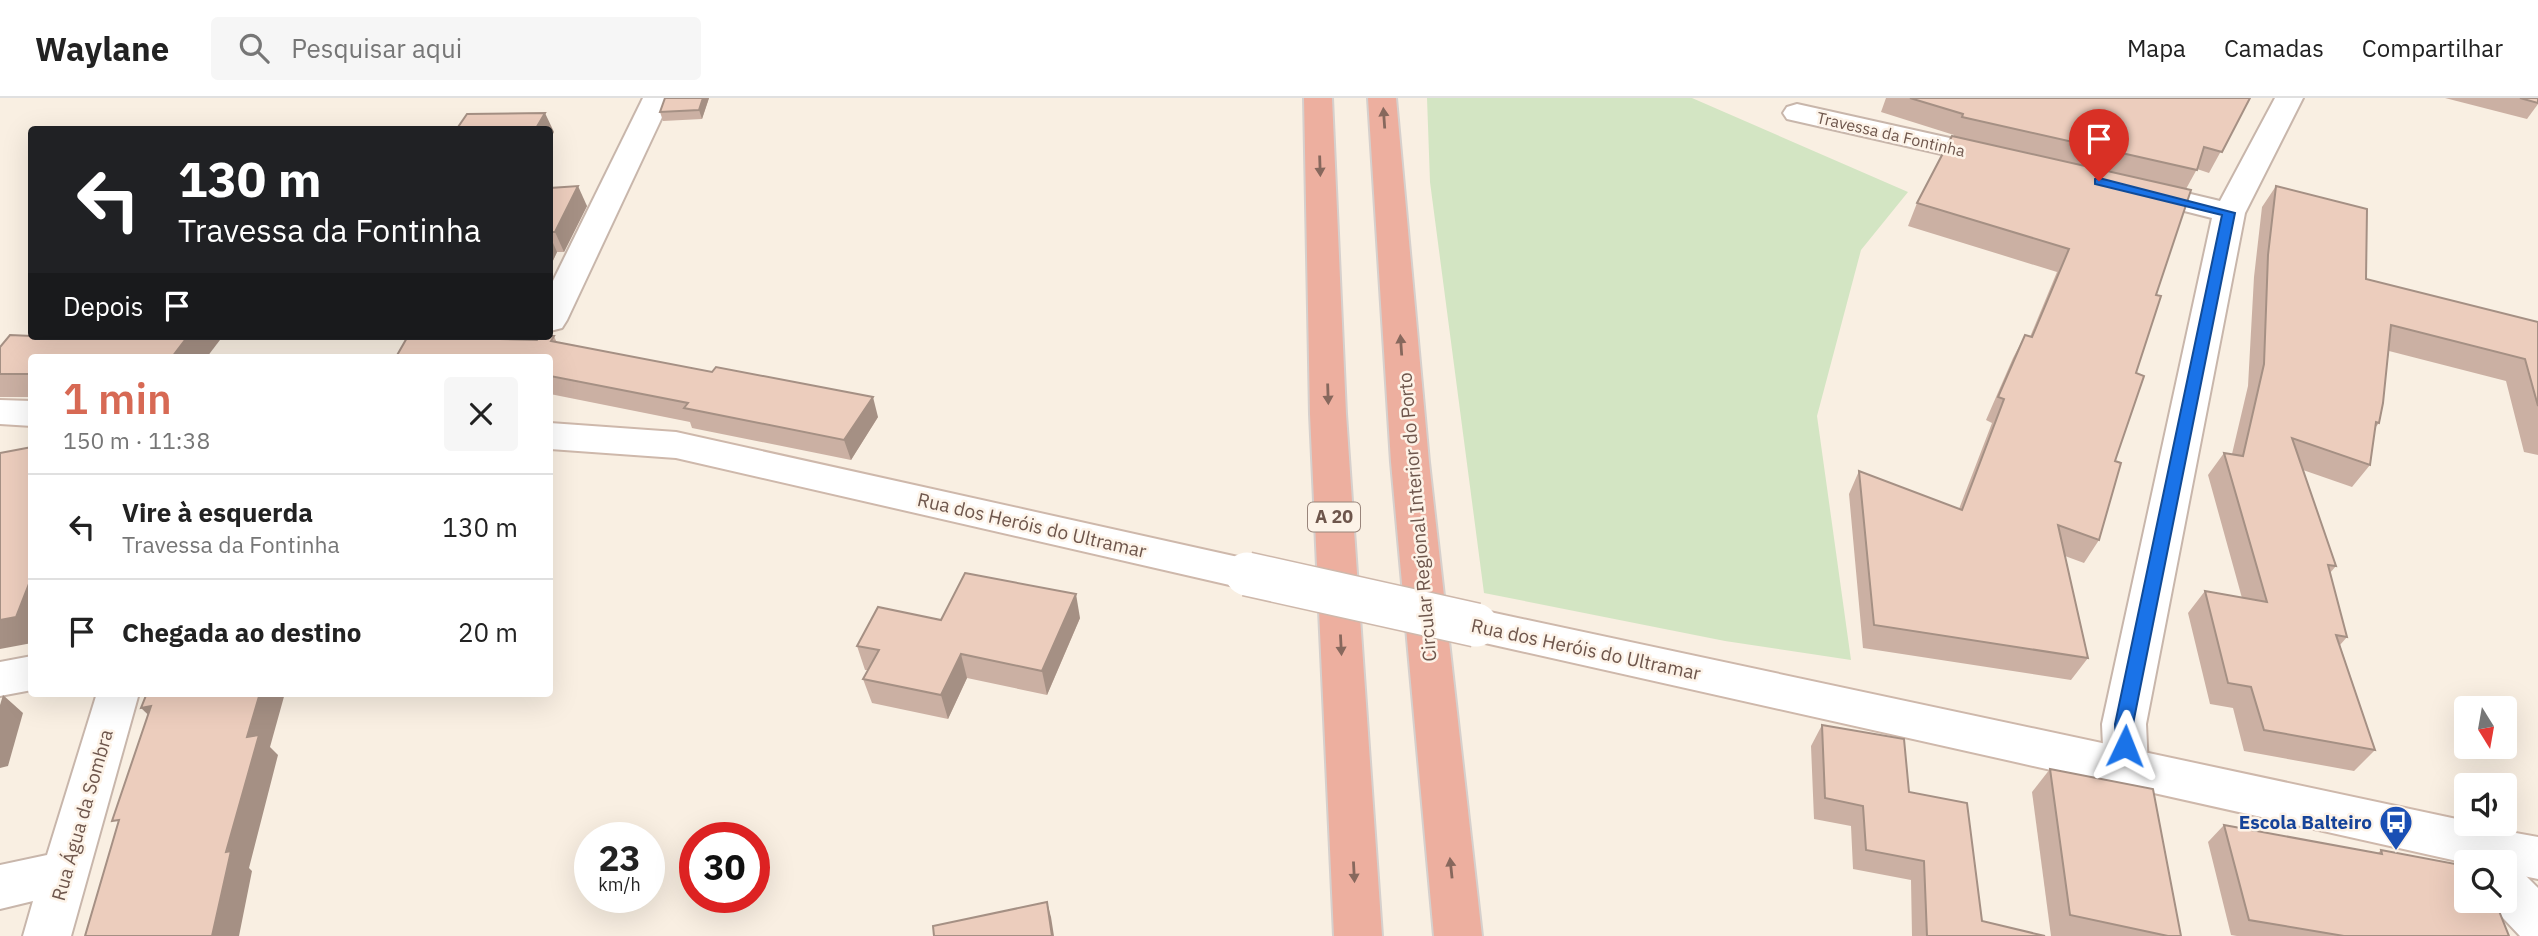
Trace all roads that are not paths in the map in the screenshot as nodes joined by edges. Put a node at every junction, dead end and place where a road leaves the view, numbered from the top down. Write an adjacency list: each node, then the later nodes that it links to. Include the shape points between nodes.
1 (657, 98): 9 (street)
2 (1318, 98): 25 (highway, A 20, one-way to 25, via 1328,414)
3 (1382, 98): 26 (highway, Circular Regional Interior do Porto, one-way to 3, via 1410,462)
4 (2289, 98): 8 (street)
5 (1797, 113): 6 (street, Travessa da Fontinha)
6 (2021, 163)
7 (2112, 185): 8 (street)
8 (2229, 213): 16 (street, via 2124,724)
9 (553, 311)
10 (0, 412): 11 (street)
11 (28, 414)
12 (553, 436): 16 (street, Rua dos Heróis do Ultramar, bridge, via 676,444)
13 (28, 674): 14 (street)
14 (0, 679)
15 (117, 697): 20 (street, Rua Água da Sombra)
16 (2126, 768): 17 (street, Rua dos Heróis do Ultramar)
17 (2460, 850)
18 (2517, 856): 19 (street, Rua dos Heróis do Ultramar)
19 (2538, 858)
20 (67, 872): 21 (street); 24 (street, Rua Água da Sombra)
21 (0, 887)
22 (2517, 899): 23 (street)
23 (2538, 921)
24 (47, 936)
25 (1358, 936)
26 (1458, 936)

